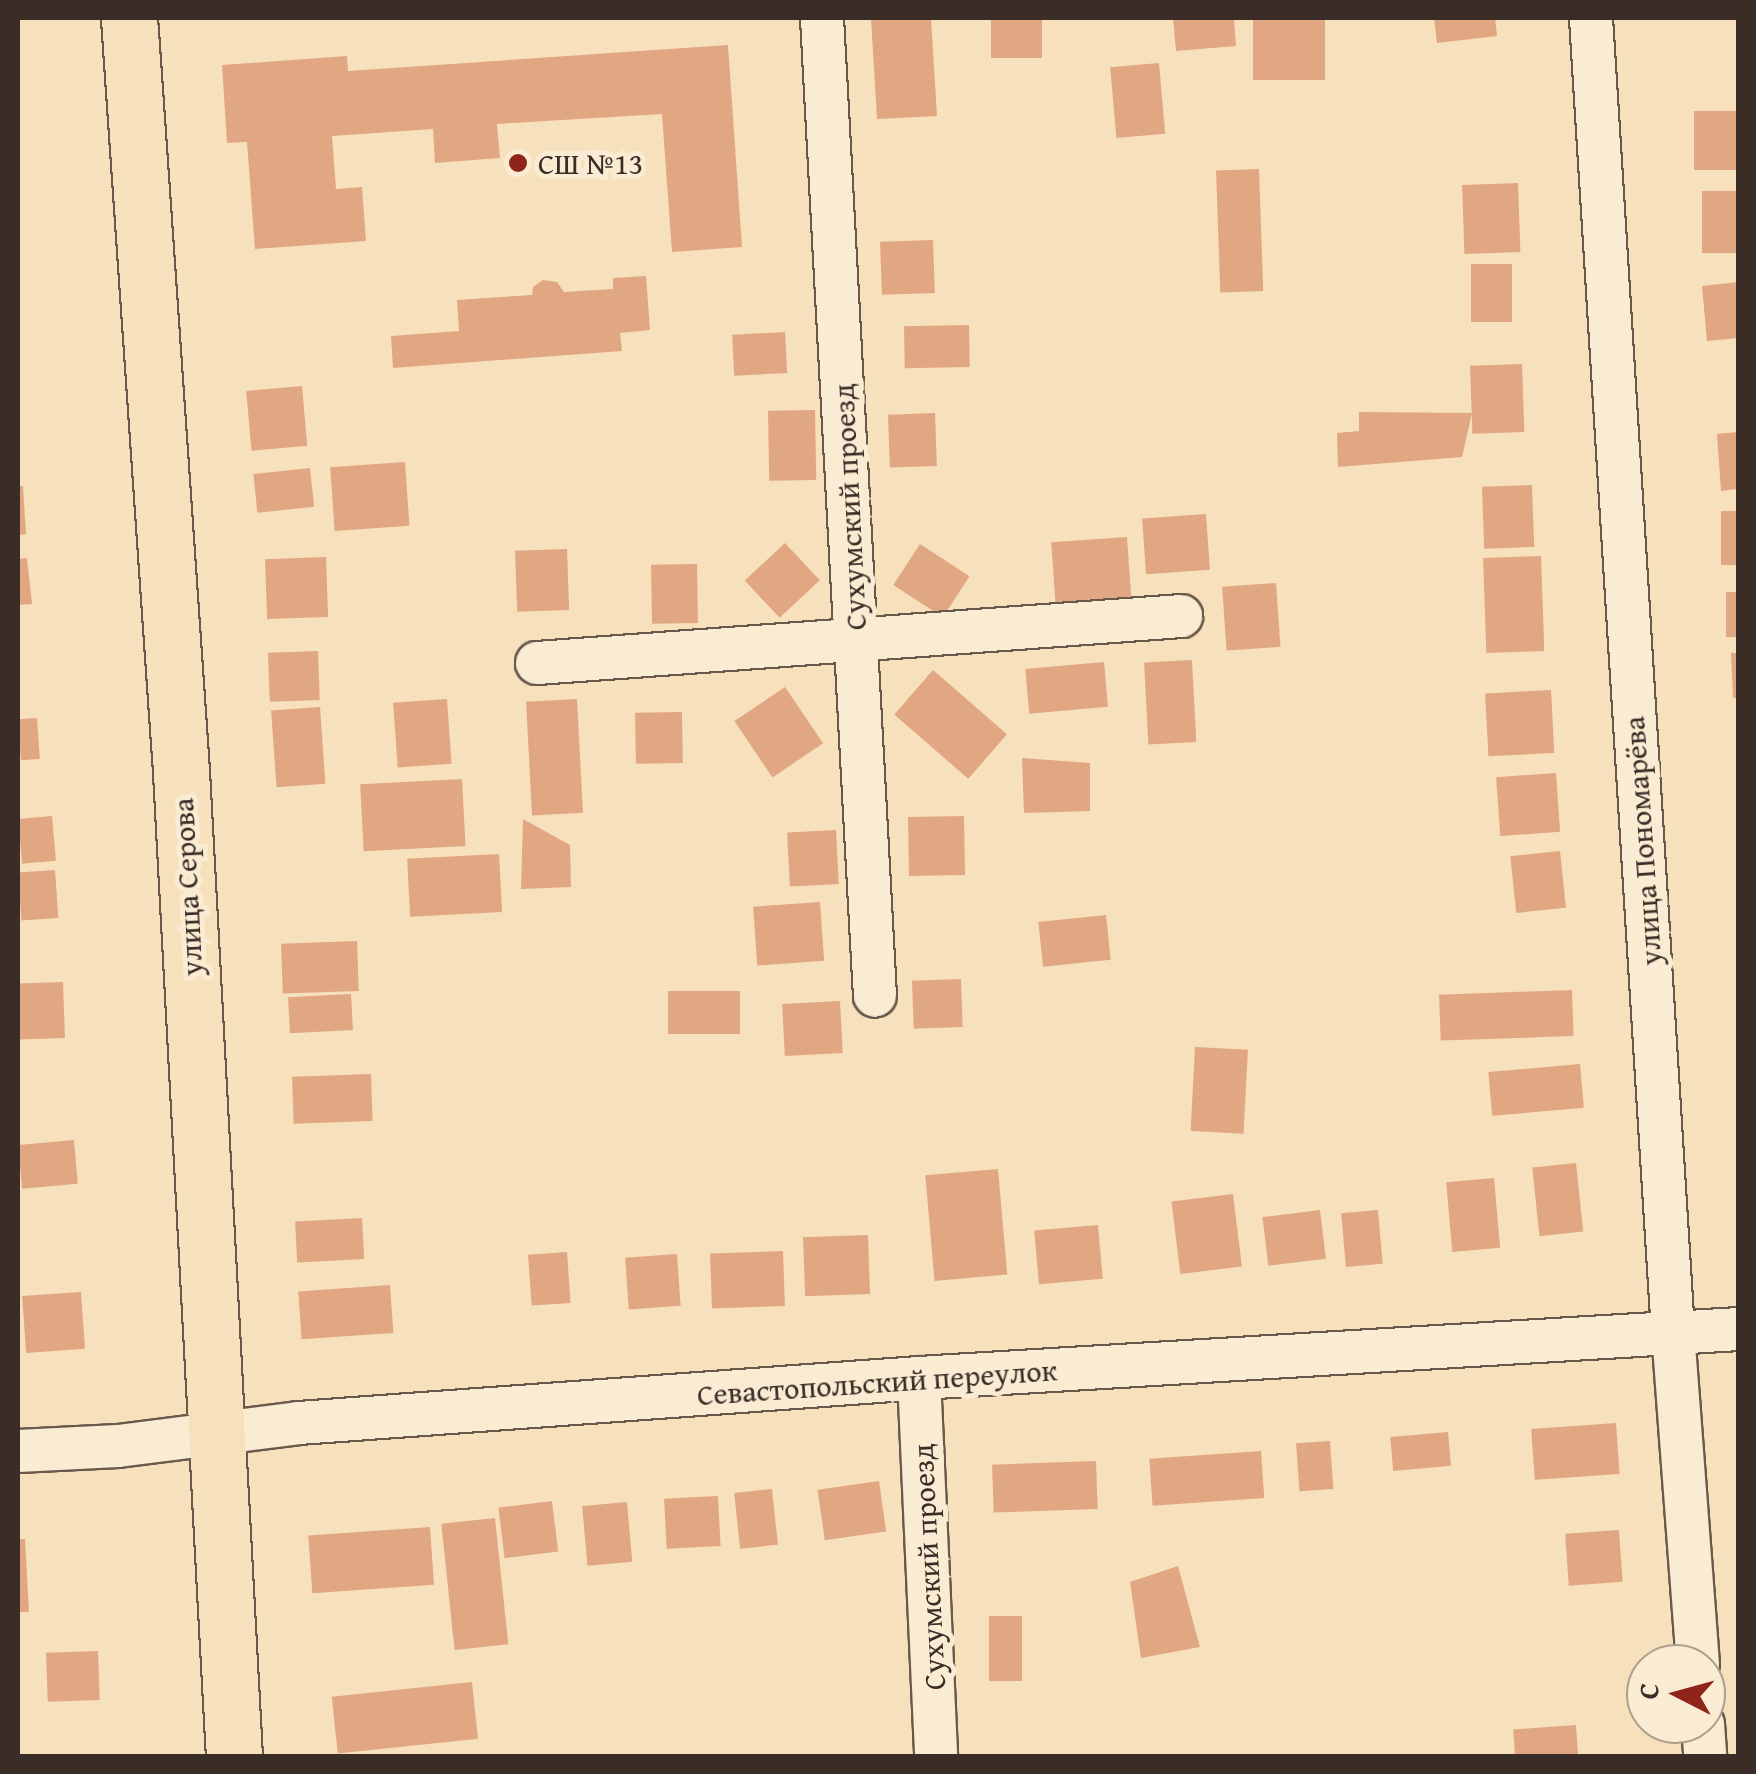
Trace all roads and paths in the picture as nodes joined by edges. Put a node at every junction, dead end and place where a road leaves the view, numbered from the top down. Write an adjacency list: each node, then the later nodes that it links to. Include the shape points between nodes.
1 (129, 18): 11 (main road, улица Серова)
2 (822, 18): 5 (street, Сухумский проезд)
3 (1591, 18): 9 (street, улица Пономарёва)
4 (1181, 616): 5 (street)
5 (856, 640): 6 (street); 7 (street, Сухумский проезд)
6 (536, 663)
7 (874, 996)
8 (1738, 1329): 9 (street, Севастопольский переулок)
9 (1672, 1332): 10 (street, Севастопольский переулок); 13 (street, улица Пономарёва)
10 (919, 1378): 11 (street, Севастопольский переулок, via 298,1423); 15 (street, Сухумский проезд)
11 (216, 1435): 12 (street, Севастопольский переулок); 14 (main road, улица Серова)
12 (18, 1451)
13 (1696, 1644)
14 (234, 1756)
15 (936, 1756)

